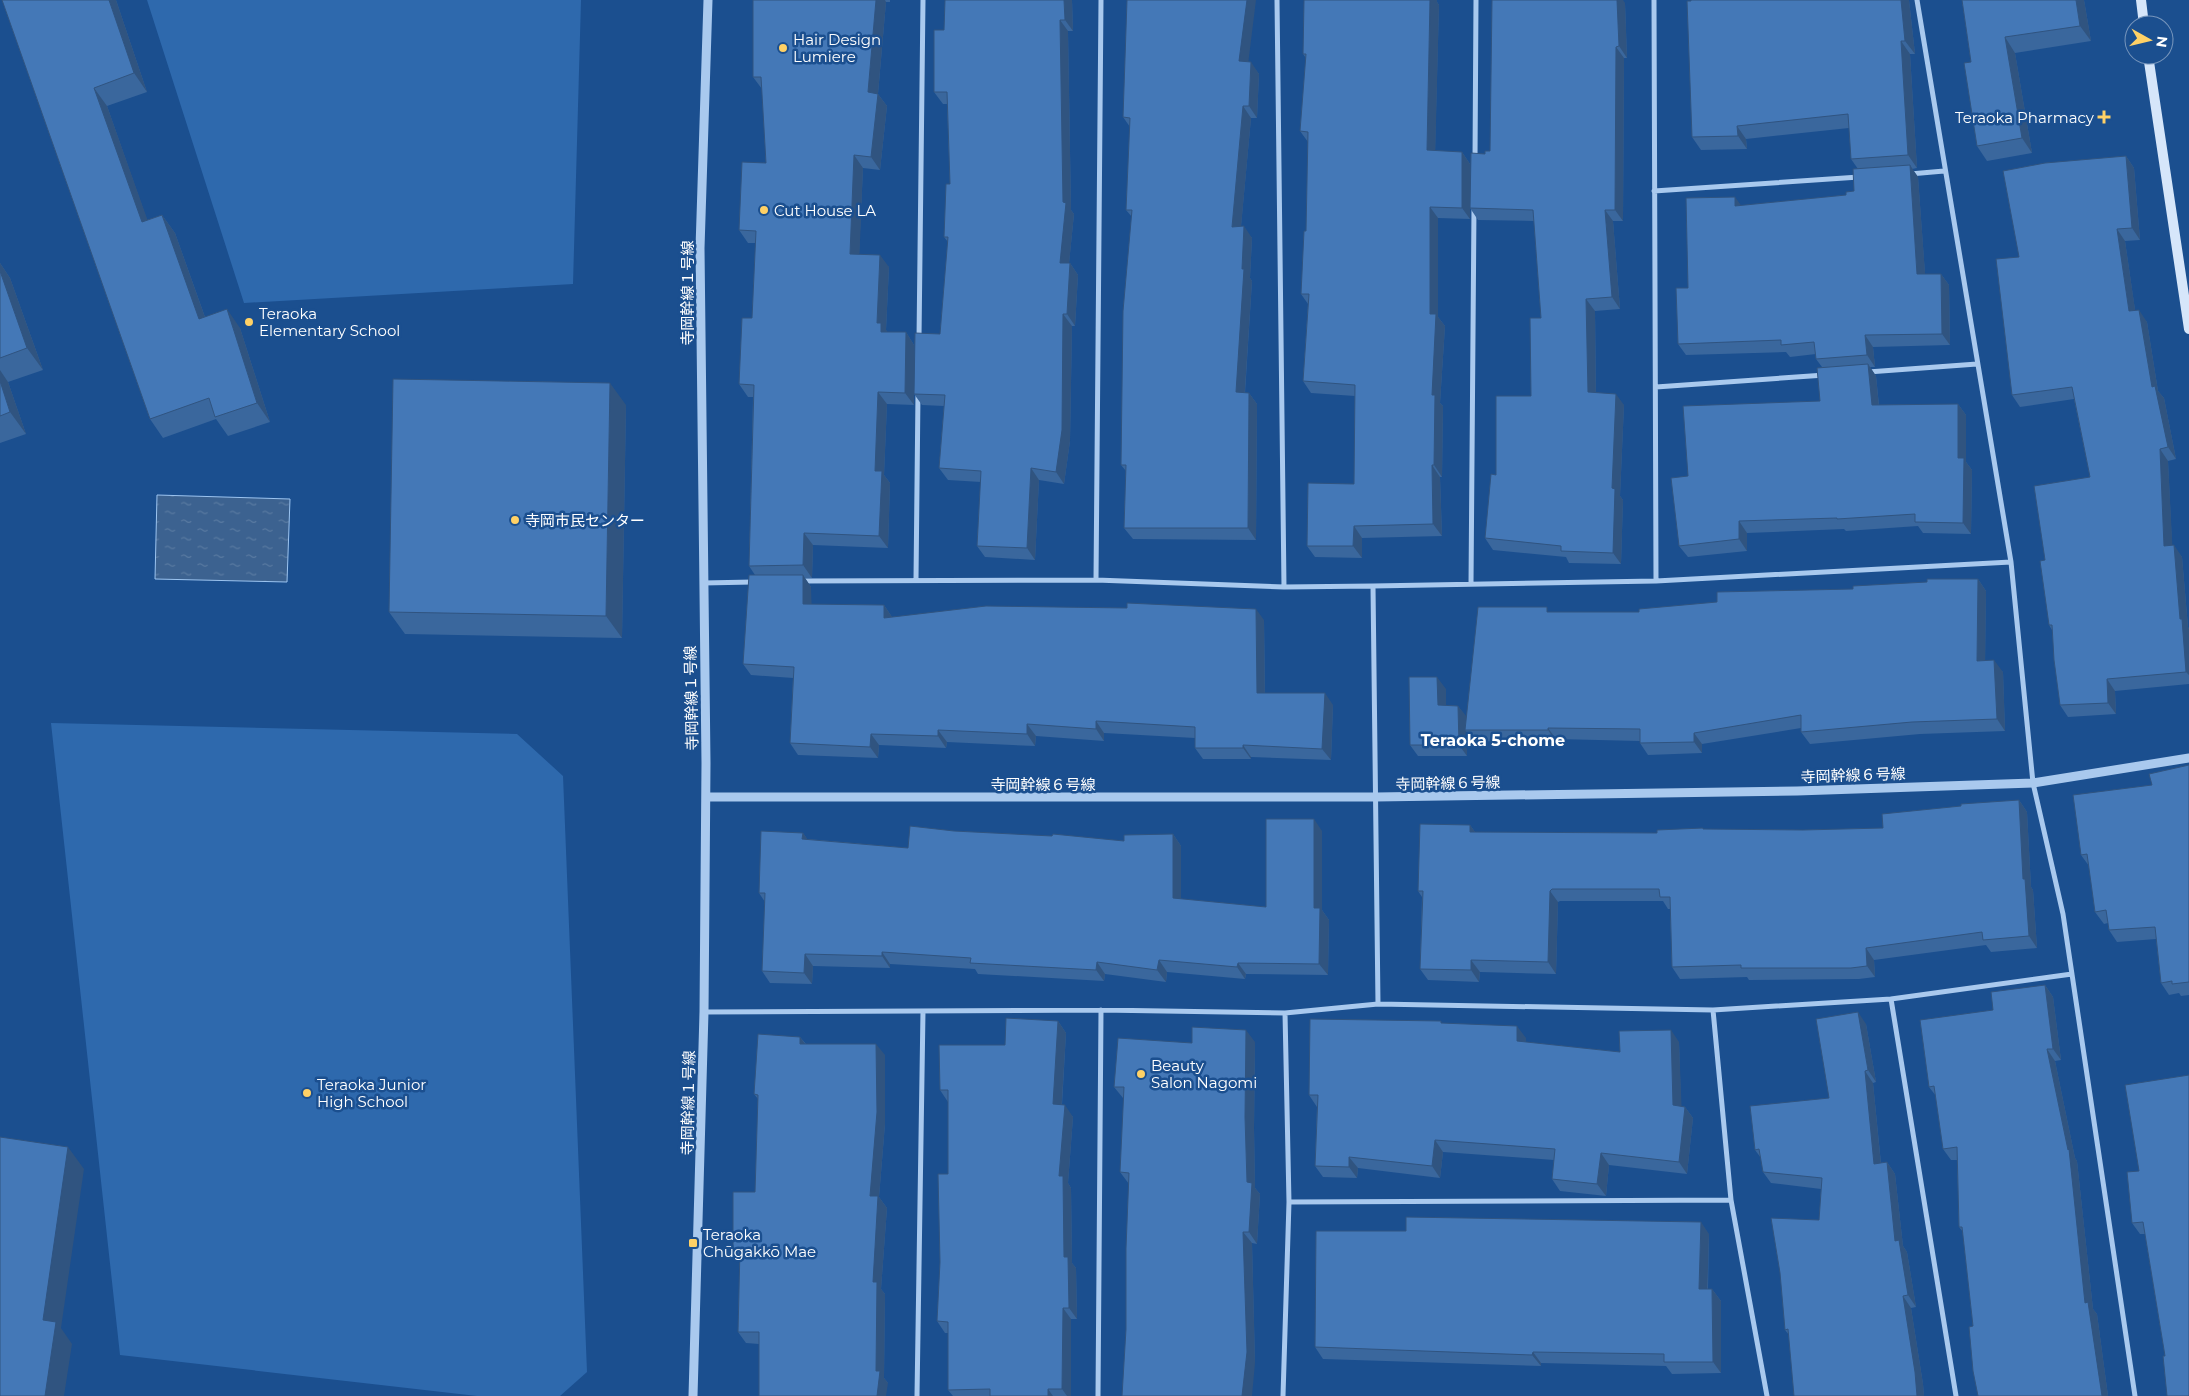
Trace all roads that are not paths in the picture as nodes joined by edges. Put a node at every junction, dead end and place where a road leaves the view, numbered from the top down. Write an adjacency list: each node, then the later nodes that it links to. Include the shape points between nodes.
1 (708, 0): 30 (street, 寺岡幹線１号線, via 700,248)
2 (923, 0): 18 (street)
3 (1101, 0): 26 (street)
4 (1277, 0): 33 (street)
5 (1476, 0): 11 (street)
6 (1654, 0): 15 (street)
7 (1917, 0): 12 (street)
8 (2141, 0): 9 (main road)
9 (2143, 15)
10 (2149, 65): 17 (main road)
11 (1475, 168)
12 (1944, 171): 13 (street); 19 (street)
13 (1906, 174)
14 (1867, 177): 15 (street)
15 (1654, 191): 23 (street)
16 (1474, 198): 31 (street)
17 (2189, 329)
18 (919, 344)
19 (1977, 364): 20 (street); 24 (street)
20 (1860, 373)
21 (1831, 375): 23 (street)
22 (918, 384): 25 (street)
23 (1656, 387): 27 (street)
24 (2011, 562): 27 (street); 35 (street)
25 (916, 580): 26 (street); 29 (street)
26 (1096, 580): 33 (street)
27 (1656, 581): 31 (street)
28 (763, 582): 30 (street)
29 (792, 582)
30 (703, 583): 36 (street, 寺岡幹線１号線)
31 (1472, 584): 32 (street)
32 (1373, 586): 33 (street); 37 (street)
33 (1284, 587)
34 (2189, 758): 35 (street, 寺岡幹線６号線)
35 (2033, 783): 37 (street, 寺岡幹線６号線, via 1797,791); 38 (street, via 2063,914)
36 (706, 797): 37 (street, 寺岡幹線６号線); 44 (street, 寺岡幹線１号線)
37 (1376, 797): 40 (street)
38 (2072, 974): 39 (street); 54 (street)
39 (1891, 999): 42 (street); 53 (street)
40 (1378, 1004): 42 (street); 45 (street)
41 (1101, 1010): 43 (street); 45 (street); 50 (street)
42 (1713, 1010): 46 (street)
43 (923, 1011): 44 (street); 49 (street)
44 (704, 1012): 48 (street, 寺岡幹線１号線)
45 (1285, 1013): 47 (street)
46 (1731, 1200): 47 (street); 52 (street)
47 (1289, 1202): 51 (street)
48 (693, 1396)
49 (917, 1396)
50 (1098, 1396)
51 (1283, 1396)
52 (1767, 1396)
53 (1956, 1396)
54 (2136, 1396)

